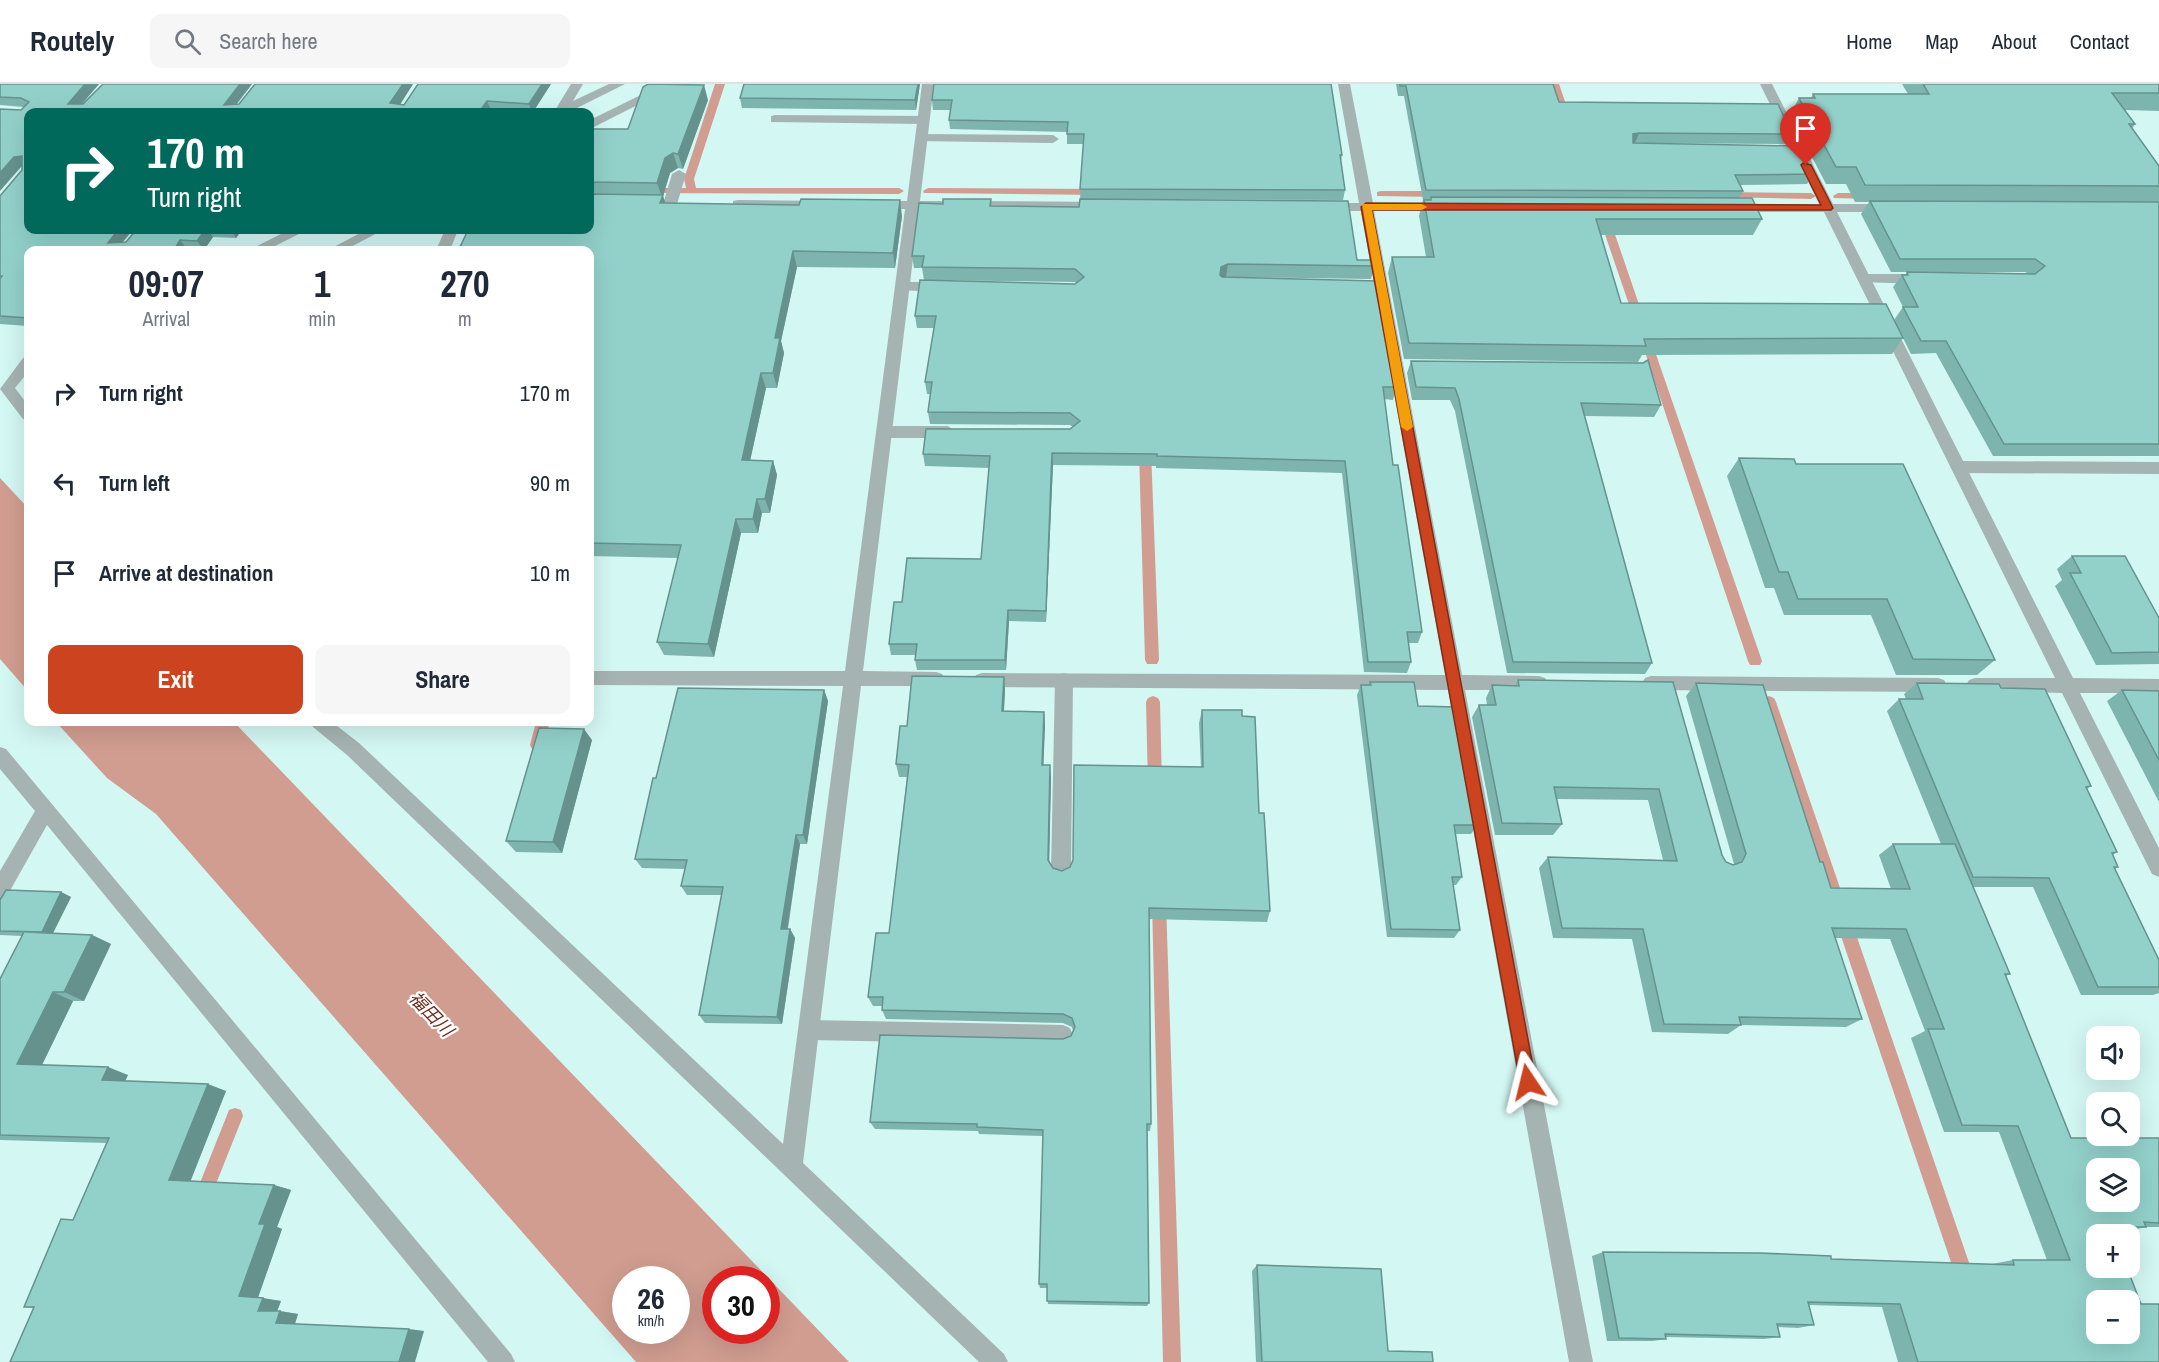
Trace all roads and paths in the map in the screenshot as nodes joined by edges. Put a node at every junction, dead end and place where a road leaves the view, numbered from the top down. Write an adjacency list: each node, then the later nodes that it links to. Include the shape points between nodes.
1 (577, 84): 7 (street)
2 (619, 84): 8 (street)
3 (674, 84): 11 (street)
4 (928, 84): 10 (street)
5 (1344, 84): 20 (street)
6 (1766, 84): 23 (street, via 1793,150)
7 (562, 108)
8 (568, 108)
9 (775, 119): 10 (street)
10 (923, 120): 12 (street)
11 (594, 123)
12 (921, 138): 13 (street); 17 (street)
13 (1053, 139)
14 (728, 204): 15 (street)
15 (832, 205)
16 (867, 205): 17 (street)
17 (913, 205): 18 (street); 31 (street)
18 (1116, 206)
19 (1306, 206): 20 (street)
20 (1366, 207): 21 (street); 43 (street, via 1375,286 1401,366)
21 (1461, 207)
22 (1721, 208): 23 (street)
23 (1828, 208): 24 (street); 29 (street)
24 (1899, 208)
25 (291, 234): 27 (street)
26 (368, 234): 28 (street)
27 (265, 246)
28 (343, 246)
29 (1864, 279): 30 (street); 38 (street)
30 (1933, 279)
31 (903, 287): 32 (street); 36 (street)
32 (960, 287)
33 (0, 367): 34 (street)
34 (23, 367): 35 (street, via 7,388)
35 (24, 408)
36 (884, 432): 37 (street); 41 (street)
37 (966, 432)
38 (1958, 467): 39 (street); 47 (street)
39 (2159, 468)
40 (594, 678): 41 (street)
41 (853, 679): 42 (street); 56 (street)
42 (1064, 680): 43 (street); 54 (street)
43 (1454, 682): 44 (street); 61 (street)
44 (1557, 683)
45 (1636, 683): 46 (street)
46 (1671, 683): 47 (street); 49 (street)
47 (2067, 685): 48 (street); 53 (street)
48 (2159, 686)
49 (1677, 706)
50 (324, 726): 58 (street, via 353,748)
51 (0, 755): 52 (street)
52 (45, 810): 55 (street); 59 (street)
53 (2159, 868)
54 (1061, 871)
55 (0, 890)
56 (809, 1030): 57 (street); 58 (street)
57 (1063, 1035)
58 (791, 1168): 60 (street)
59 (503, 1362)
60 (996, 1362)
61 (1581, 1362)

